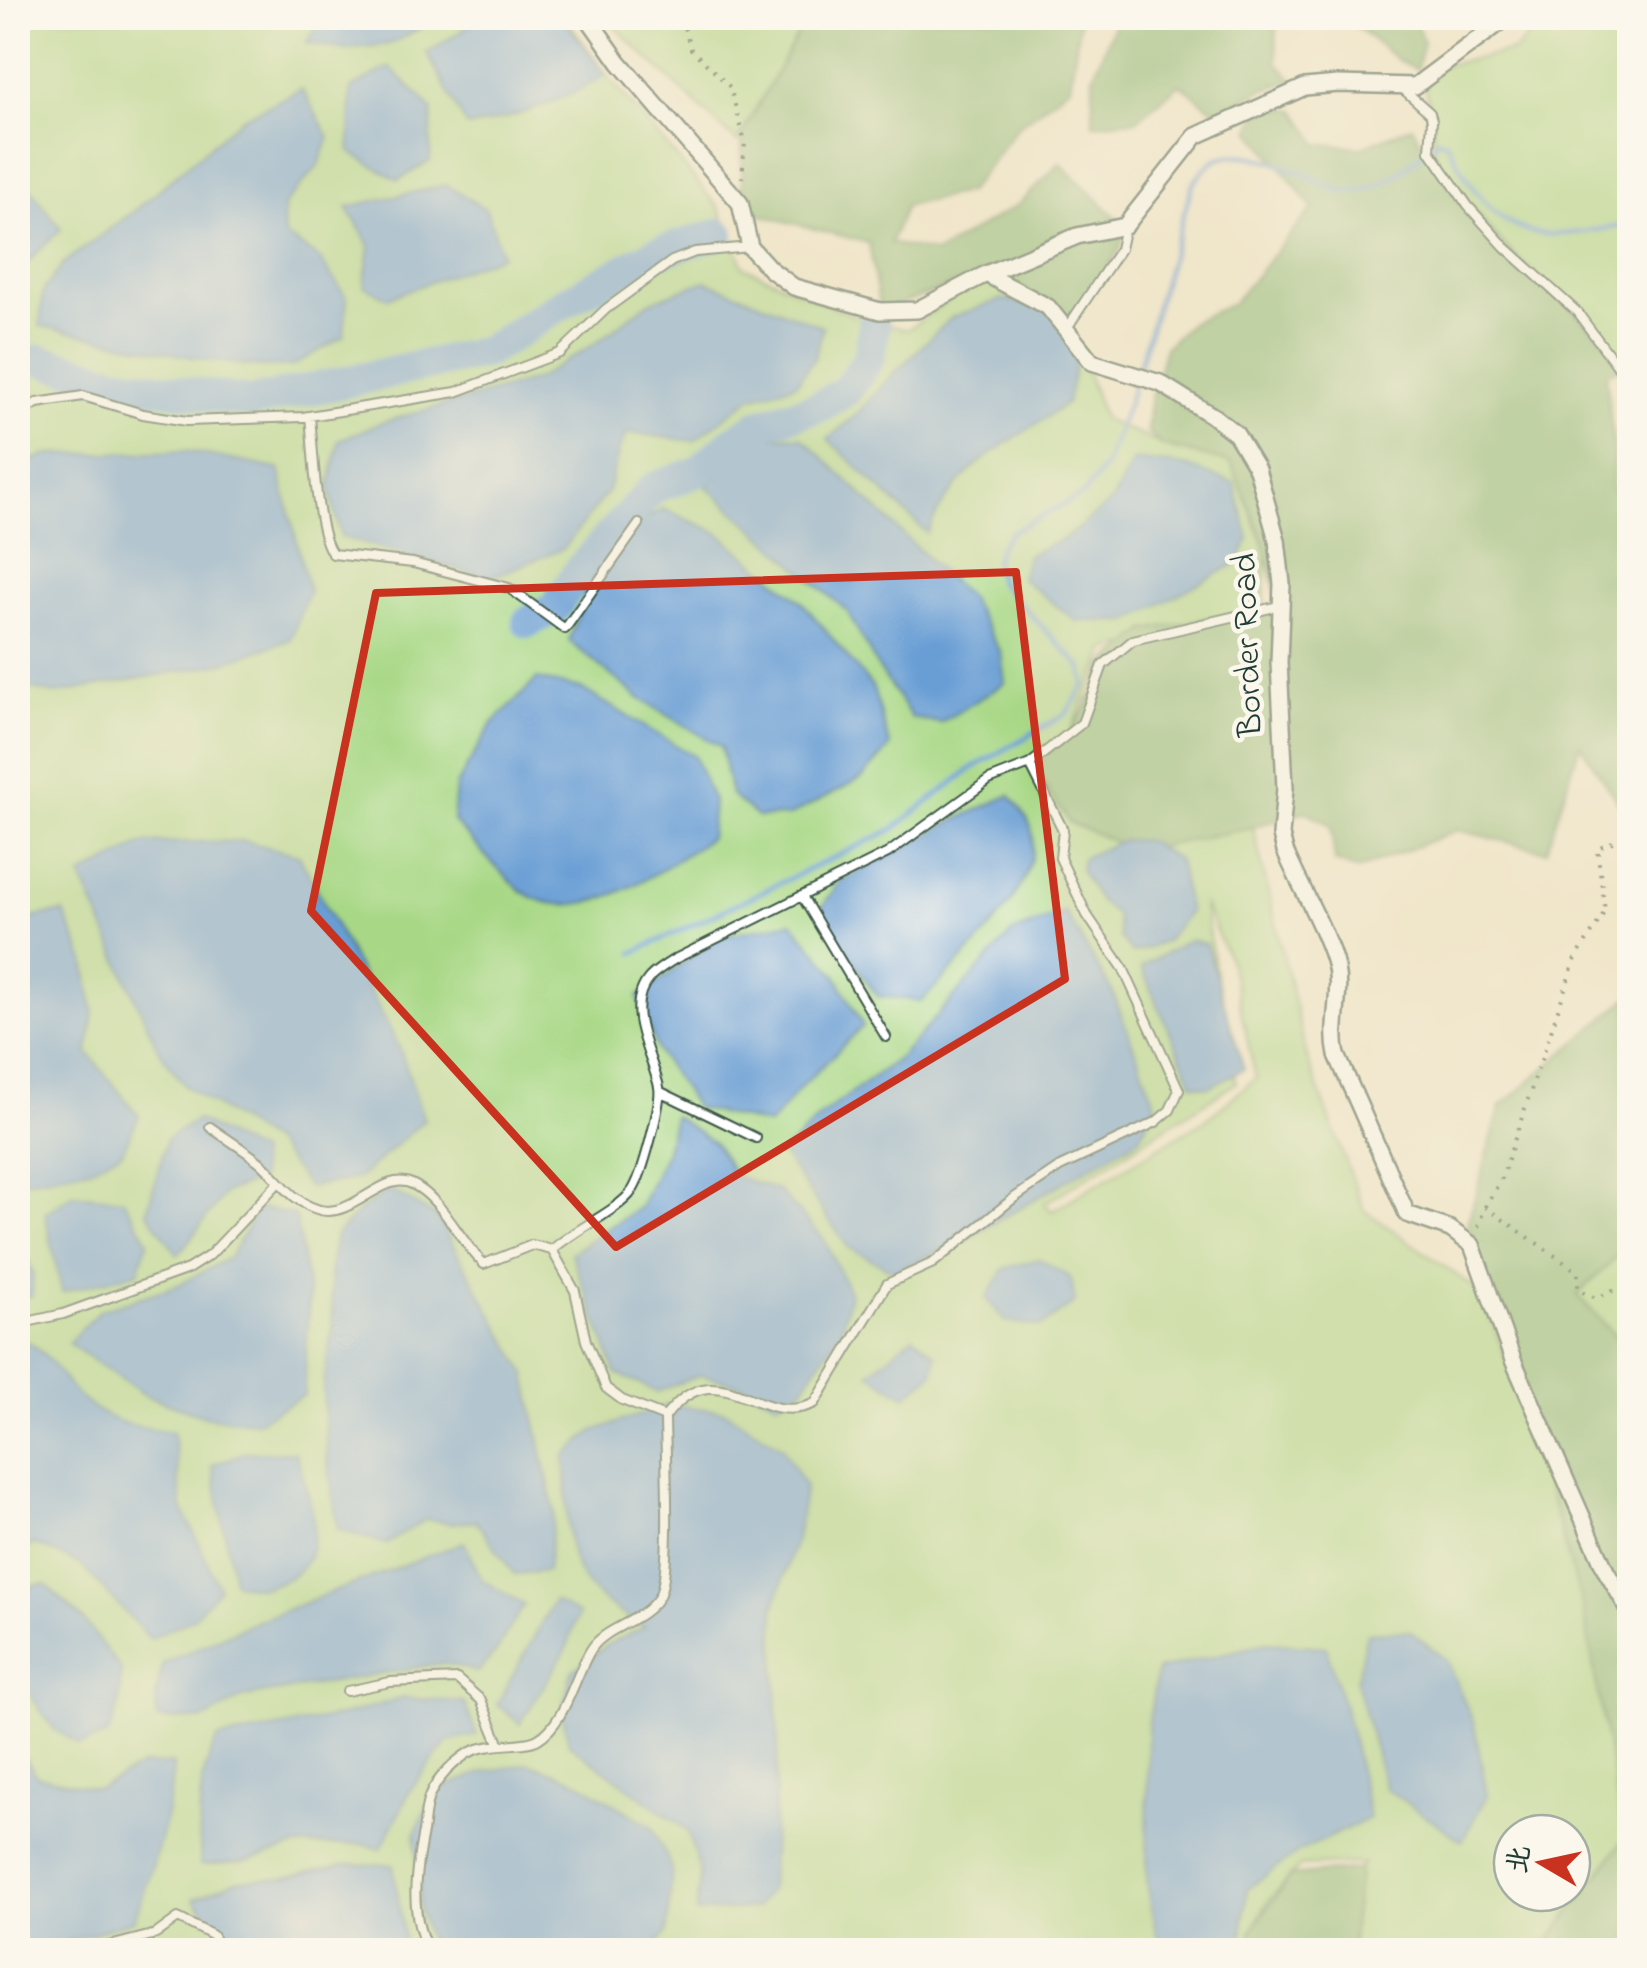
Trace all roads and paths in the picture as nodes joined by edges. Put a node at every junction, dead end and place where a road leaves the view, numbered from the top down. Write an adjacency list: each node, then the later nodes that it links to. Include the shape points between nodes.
1 (588, 18): 5 (street)
2 (681, 18): 5 (path, via 691,49 730,87 746,142)
3 (1506, 18): 4 (street, via 1414,86)
4 (1402, 88): 6 (street, via 1306,87 1196,136); 10 (lane, via 1430,113 1430,151 1468,206 1577,312)
5 (740, 203): 7 (street)
6 (1125, 226): 8 (street, via 1077,236); 9 (lane, via 1120,249)
7 (750, 248): 8 (street, via 794,287 880,311 917,310); 12 (lane, via 695,252 672,262 606,309 560,353 519,371 456,392)
8 (986, 274): 9 (street, Border Road, via 1048,307)
9 (1067, 328): 14 (street, Border Road, via 1100,366 1160,383 1236,434 1257,469 1276,540)
10 (1630, 383)
11 (18, 414): 12 (lane, via 37,403 83,396 188,421)
12 (310, 416): 13 (lane, via 322,528 333,554 413,563 508,588 565,628)
13 (639, 524)
14 (1279, 606): 15 (lane, via 1133,640 1103,665 1082,723); 24 (street, Border Road, via 1281,835 1336,965 1337,1055 1407,1214)
15 (1030, 764): 17 (lane, via 989,780 888,854); 28 (lane, via 1063,830 1060,858 1123,968 1179,1090 1170,1110 1060,1168 933,1262 887,1284 816,1403 797,1412 732,1389 696,1388)
16 (1630, 835): 23 (path, via 1597,848 1605,911 1574,962 1501,1180)
17 (803, 898): 18 (lane); 19 (lane, via 675,958 650,978 637,1011)
18 (886, 1037)
19 (661, 1092): 21 (lane); 25 (lane, via 632,1191)
20 (210, 1128): 22 (lane)
21 (756, 1138)
22 (278, 1183): 25 (lane, via 306,1205 342,1211 396,1182 410,1182 484,1264 532,1246); 27 (lane, via 210,1255 188,1269)
23 (1485, 1207): 24 (path); 26 (path, via 1578,1272 1578,1290 1596,1298 1613,1291)
24 (1472, 1245): 29 (street, via 1512,1360)
25 (552, 1250): 28 (lane, via 574,1291 606,1388)
26 (1630, 1298)
27 (18, 1324)
28 (665, 1416): 31 (lane, via 660,1595 644,1614 593,1645 550,1728 536,1741)
29 (1630, 1612)
30 (346, 1691): 31 (lane, via 457,1679 481,1700)
31 (499, 1743): 34 (lane, via 468,1753 429,1796 414,1880 419,1933)
32 (94, 1950): 33 (lane, via 156,1934 178,1918 212,1935)
33 (221, 1950)
34 (428, 1950)

